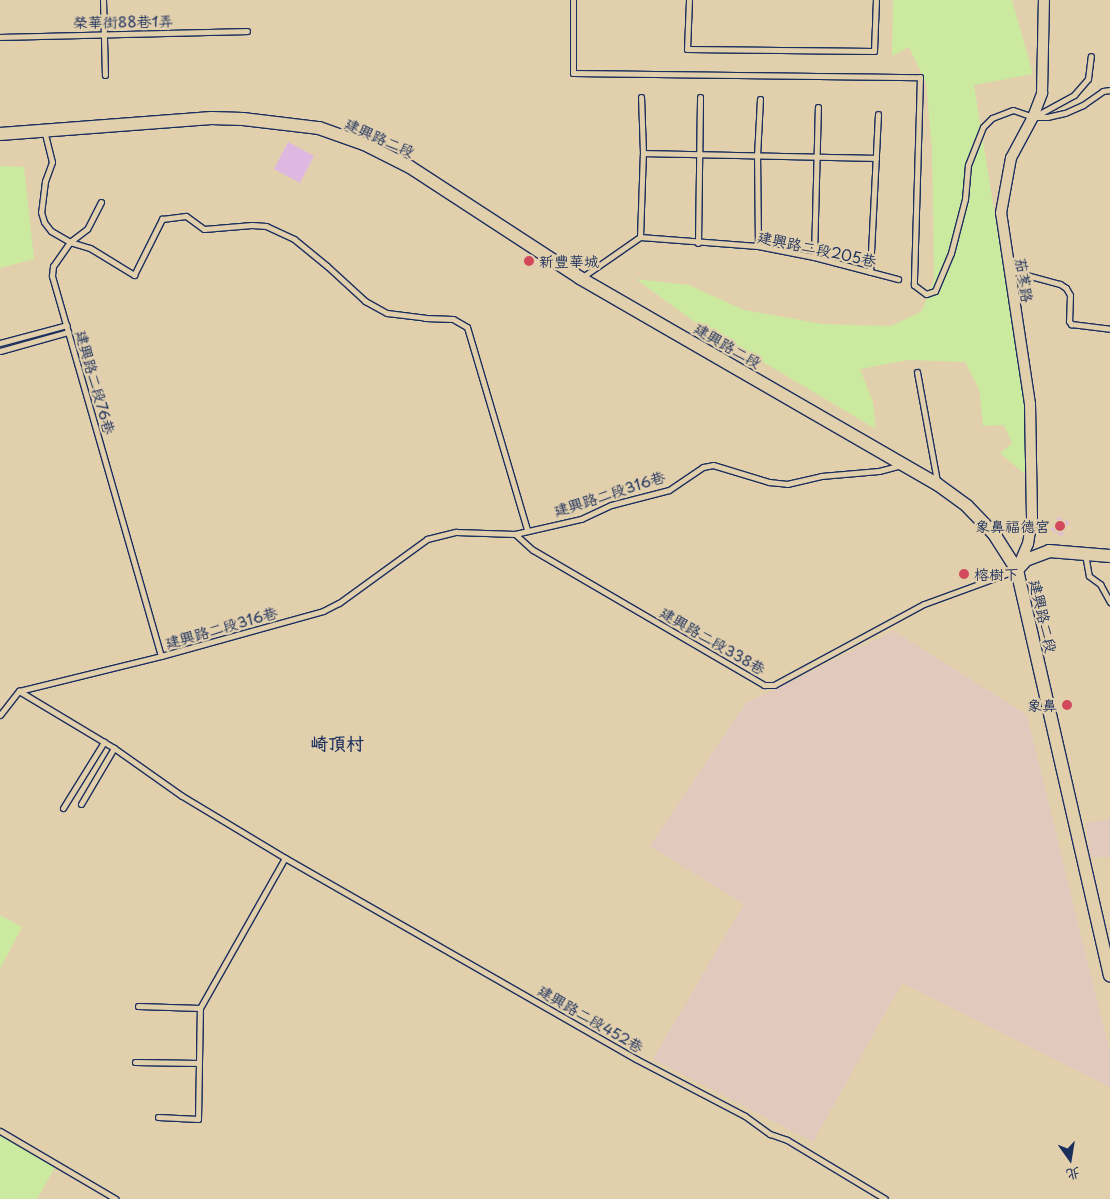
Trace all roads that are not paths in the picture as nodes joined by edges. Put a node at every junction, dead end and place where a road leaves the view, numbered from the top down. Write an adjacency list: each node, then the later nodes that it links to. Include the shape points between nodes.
1 (103, 0): 7 (lane)
2 (573, 0): 17 (lane, via 573,73 920,76 914,285 926,294 935,291 951,253 965,199 968,165 983,127 992,118 1013,110)
3 (689, 0): 4 (lane, via 687,49 874,51)
4 (876, 0)
5 (1044, 0): 17 (street, 茄苳路, via 1042,93)
6 (247, 31): 7 (lane, 榮華街88巷1弄)
7 (104, 34): 8 (lane, 榮華街88巷1弄); 10 (lane)
8 (0, 36)
9 (1091, 56): 17 (lane, via 1088,79 1074,95)
10 (105, 75)
11 (1110, 90): 17 (lane, via 1065,113)
12 (641, 97): 20 (lane)
13 (700, 97): 21 (lane)
14 (760, 98): 22 (lane)
15 (818, 107): 23 (lane)
16 (878, 114): 24 (lane)
17 (1033, 117): 31 (street, 茄苳路, via 1011,158 1001,212)
18 (44, 130): 19 (street, 建興路二段); 27 (lane, via 52,162 45,181 41,212 51,231); 33 (street, 建興路二段, via 211,118 272,121 319,128 364,144 410,167)
19 (0, 134)
20 (643, 153): 21 (lane); 26 (lane)
21 (698, 154): 22 (lane); 28 (lane)
22 (756, 156): 23 (lane); 29 (lane)
23 (817, 157): 24 (lane); 30 (lane)
24 (876, 158): 32 (lane)
25 (101, 202): 27 (lane, 建興路二段76巷, via 87,229)
26 (640, 236): 28 (lane, 建興路二段205巷); 33 (lane)
27 (70, 242): 35 (lane, 建興路二段76巷, via 54,266 52,276); 43 (lane, via 90,248 134,275 162,219 186,216 204,229 252,224 266,226 294,239 365,302 387,313 454,319 467,327)
28 (698, 243): 29 (lane, 建興路二段205巷)
29 (758, 246): 30 (lane, 建興路二段205巷)
30 (814, 257): 32 (lane, 建興路二段205巷)
31 (1008, 270): 36 (lane, via 1066,288 1070,295 1071,324); 47 (street, 茄苳路, via 1030,404 1032,518 1028,544)
32 (870, 272): 34 (lane, 建興路二段205巷)
33 (580, 278): 41 (street, 建興路二段)
34 (898, 279)
35 (66, 325): 37 (lane, 建興路二段76巷); 38 (lane)
36 (1110, 329)
37 (68, 332): 39 (lane); 49 (lane, 建興路二段76巷)
38 (0, 342)
39 (0, 351)
40 (918, 372): 42 (lane)
41 (901, 465): 42 (street, 建興路二段); 43 (lane, 建興路二段316巷, via 787,484 769,482 713,465 657,494 611,505 581,519)
42 (937, 484): 47 (street, 建興路二段, via 967,506 994,534)
43 (527, 530): 44 (lane, 建興路二段316巷)
44 (515, 534): 47 (lane, 建興路二段338巷, via 532,550 764,685 774,685 924,604); 49 (lane, 建興路二段316巷, via 456,532 427,539 339,603 322,611)
45 (1085, 554): 46 (street); 47 (street, via 1048,551 1026,560); 48 (lane, via 1089,576 1100,584)
46 (1110, 556)
47 (1017, 570): 57 (street, 建興路二段)
48 (1110, 602)
49 (161, 656): 50 (lane, 建興路二段316巷)
50 (19, 691): 51 (lane); 52 (lane, 建興路二段452巷)
51 (0, 715)
52 (104, 742): 53 (lane, 建興路二段452巷); 55 (lane)
53 (114, 748): 54 (lane); 56 (lane, 建興路二段452巷, via 182,796)
54 (82, 804)
55 (64, 808)
56 (285, 858): 59 (lane); 65 (lane, 建興路二段452巷, via 636,1058 745,1116 770,1134 787,1140)
57 (1110, 975)
58 (138, 1006): 59 (lane)
59 (200, 1008): 61 (lane)
60 (135, 1062): 61 (lane)
61 (199, 1063): 62 (lane, via 198,1119)
62 (158, 1117)
63 (0, 1131): 64 (lane)
64 (116, 1199)
65 (885, 1199)

